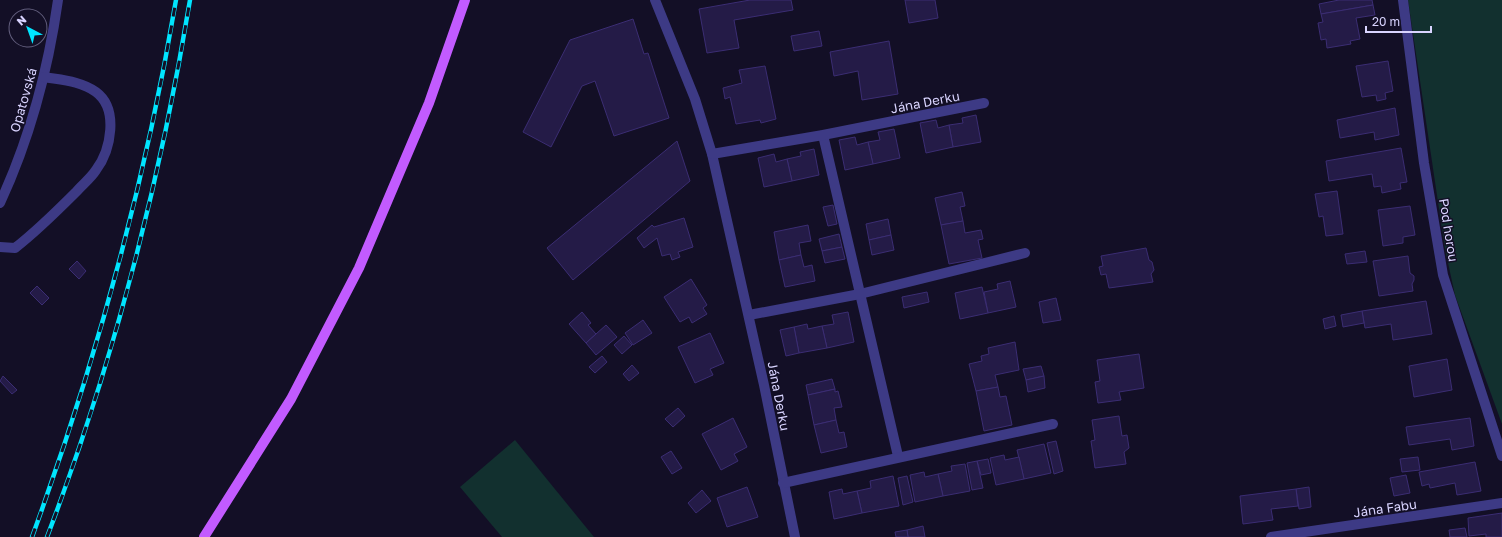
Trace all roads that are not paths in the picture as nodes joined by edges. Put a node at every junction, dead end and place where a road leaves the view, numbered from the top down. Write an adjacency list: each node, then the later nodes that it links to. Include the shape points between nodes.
1 (58, 0): 5 (street, Opatovská)
2 (465, 0): 19 (main road, via 429,103 359,268 291,399)
3 (655, 0): 8 (street, Jána Derku, via 695,99)
4 (1403, 0): 16 (street, Pod horou, via 1424,163 1443,274)
5 (44, 77): 9 (street, Opatovská, via 31,126); 10 (street, via 77,83 97,92 106,104 111,119 106,152 97,170 32,235 15,248)
6 (984, 103): 7 (street, Jána Derku)
7 (823, 135): 8 (street, Jána Derku); 12 (street)
8 (712, 154): 13 (street, Jána Derku)
9 (0, 203)
10 (0, 246)
11 (1025, 253): 12 (street)
12 (860, 294): 13 (street); 15 (street)
13 (748, 315): 17 (street, Jána Derku)
14 (1053, 424): 15 (street)
15 (898, 456): 17 (street)
16 (1502, 456)
17 (783, 483): 20 (street, Jána Derku)
18 (1502, 503): 21 (street, Jána Fabu)
19 (204, 537)
20 (795, 537)
21 (1271, 537)

